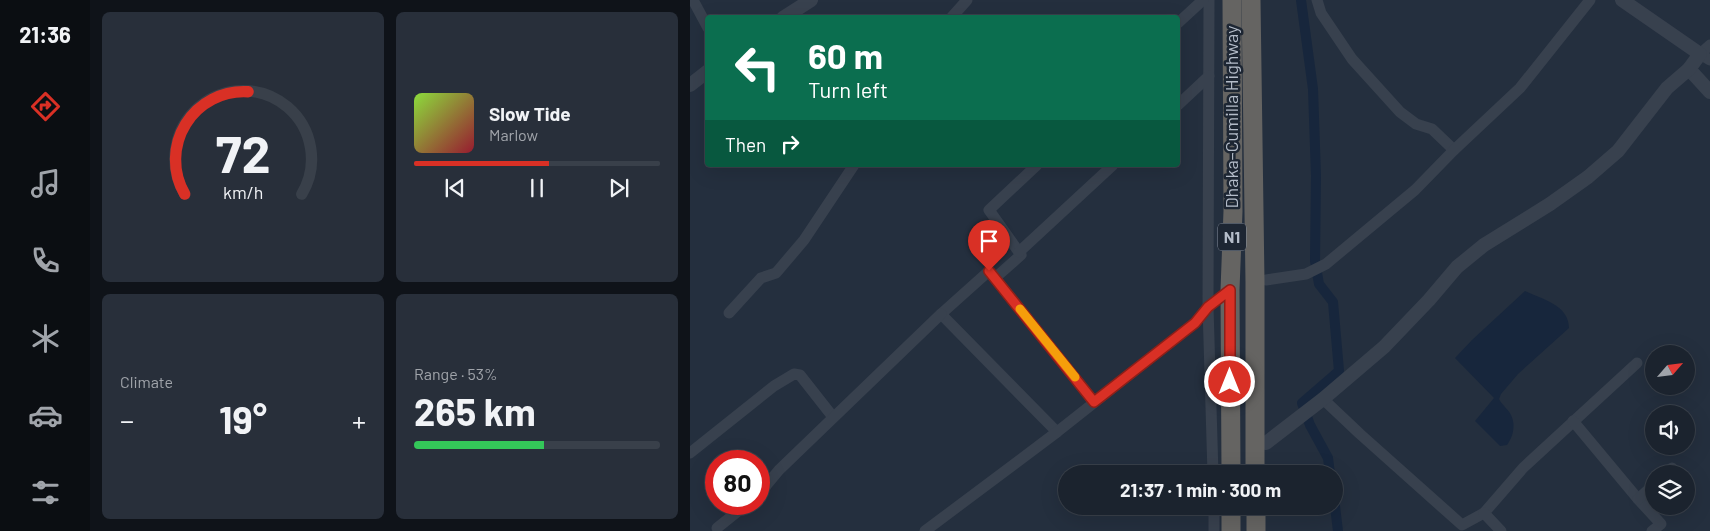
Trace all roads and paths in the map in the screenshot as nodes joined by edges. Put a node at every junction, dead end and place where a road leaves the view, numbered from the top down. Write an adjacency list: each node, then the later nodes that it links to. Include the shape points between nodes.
1 (693, 0): 15 (street)
2 (810, 0): 12 (street)
3 (967, 0): 13 (street)
4 (1202, 0): 14 (street)
5 (1209, 0): 19 (street)
6 (1232, 0): 30 (highway, Dhaka–Cumilla Highway / N1)
7 (1251, 0): 44 (highway, Dhaka–Cumilla Highway / N1)
8 (1263, 0): 29 (highway)
9 (1317, 0): 23 (street, via 1321,13 1352,59 1400,112 1416,124 1432,129)
10 (1590, 0): 23 (street, via 1520,88)
11 (1622, 0): 16 (street)
12 (788, 15)
13 (954, 15)
14 (1180, 21)
15 (705, 22)
16 (1707, 53): 17 (street)
17 (1688, 69): 21 (street); 35 (street, via 1667,88 1618,151 1588,177 1484,245 1457,267 1384,347)
18 (705, 73): 20 (street)
19 (1209, 76): 22 (street); 31 (street)
20 (690, 86)
21 (1710, 92)
22 (1180, 103)
23 (1454, 150): 29 (street, via 1415,190 1326,264 1306,274)
24 (853, 167): 32 (street, via 804,240 776,273 762,278)
25 (1035, 167): 27 (street, via 989,210)
26 (1111, 167): 27 (street)
27 (1019, 252): 28 (street, via 1021,256)
28 (995, 278): 33 (street, via 989,271); 36 (street)
29 (1266, 280): 40 (highway)
30 (1230, 290): 31 (street); 43 (highway, Dhaka–Cumilla Highway / N1)
31 (1208, 307): 36 (street, via 1195,323); 42 (street)
32 (729, 313)
33 (941, 314): 37 (street); 39 (street)
34 (1637, 363): 38 (street)
35 (1323, 399): 40 (street); 49 (street, via 1462,525)
36 (1094, 402): 39 (street)
37 (833, 417): 41 (street, via 800,375 794,374); 46 (street)
38 (1574, 421): 48 (street); 49 (street, via 1522,468)
39 (1057, 432): 57 (street)
40 (1266, 443): 45 (highway)
41 (690, 452)
42 (1213, 465)
43 (1231, 465)
44 (1255, 465)
45 (1266, 465)
46 (770, 481)
47 (1645, 493): 48 (street)
48 (1638, 500): 56 (street)
49 (1484, 513): 62 (street)
50 (733, 515): 55 (street)
51 (1214, 515): 58 (street)
52 (1231, 515): 59 (highway)
53 (1256, 515): 60 (highway)
54 (1266, 515): 61 (highway)
55 (717, 528)
56 (1660, 529)
57 (925, 531)
58 (1214, 531)
59 (1231, 531)
60 (1256, 531)
61 (1267, 531)
62 (1501, 531)

